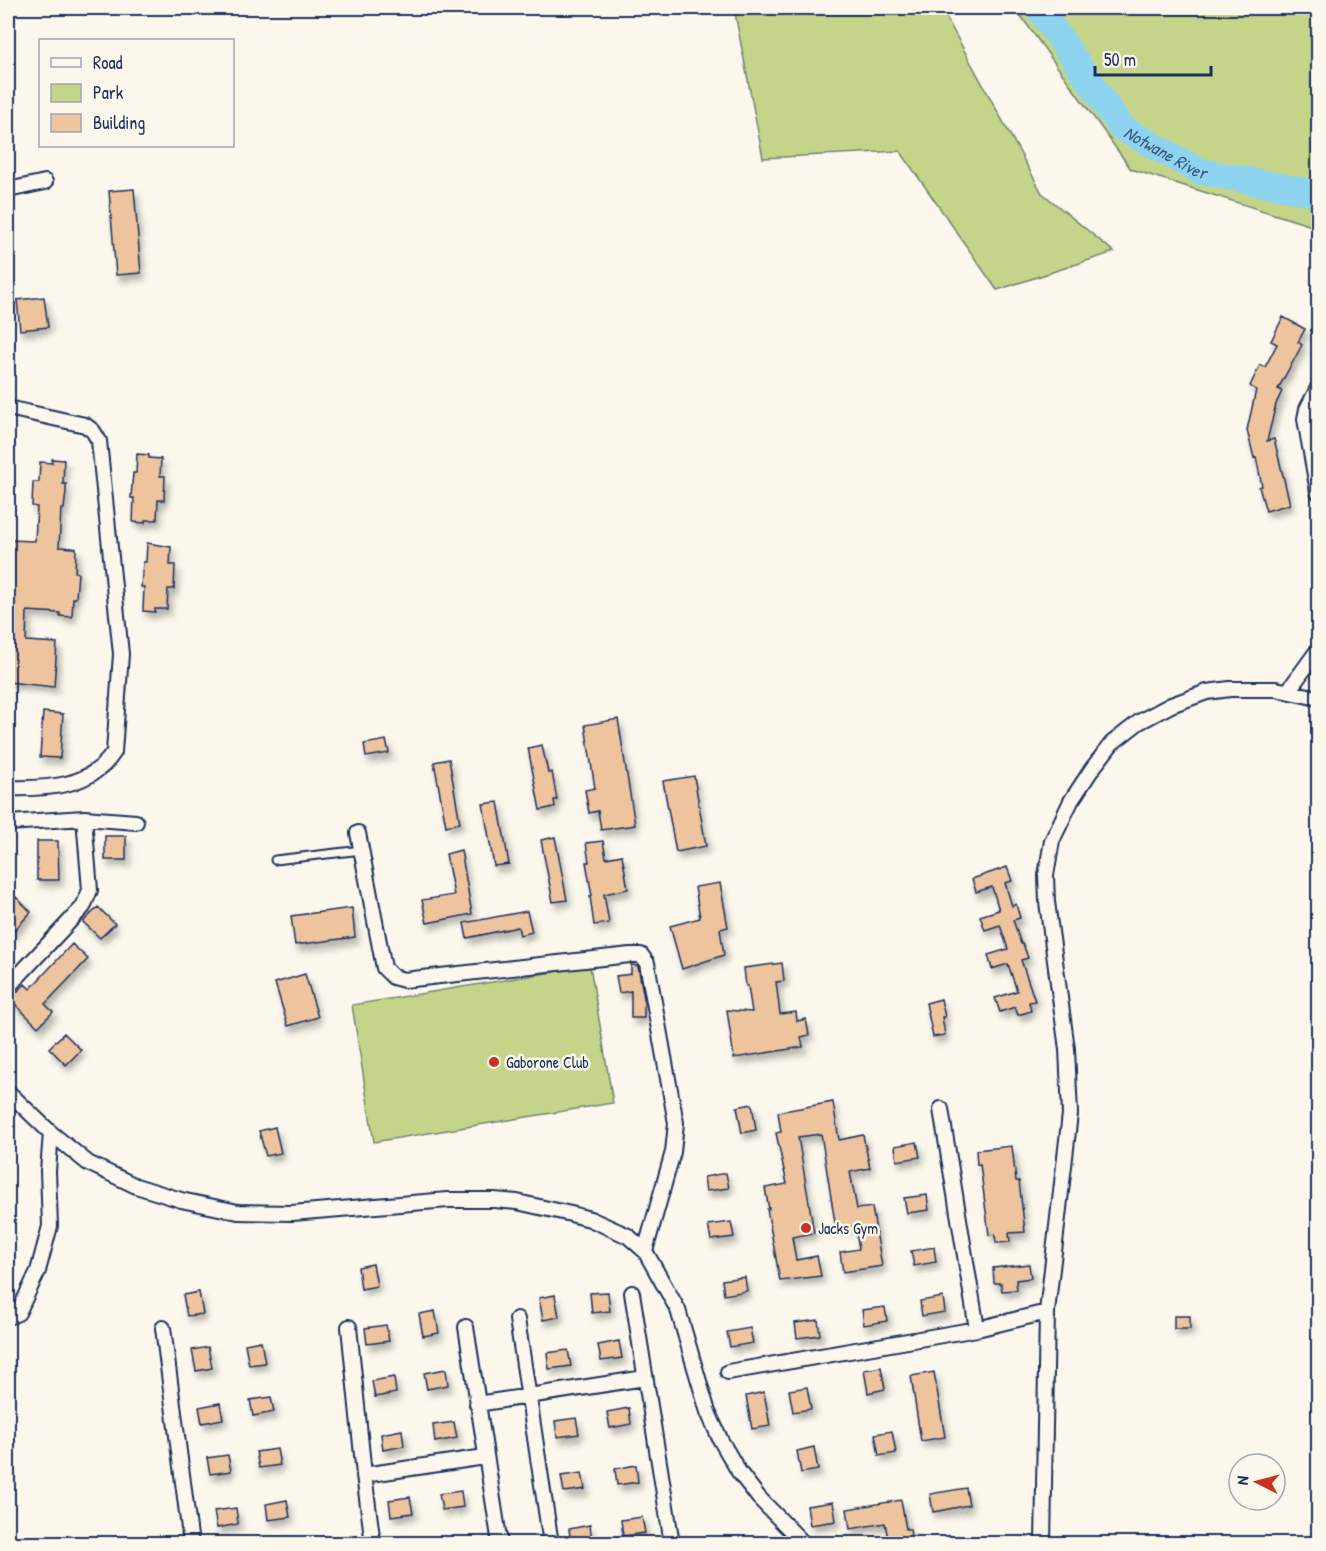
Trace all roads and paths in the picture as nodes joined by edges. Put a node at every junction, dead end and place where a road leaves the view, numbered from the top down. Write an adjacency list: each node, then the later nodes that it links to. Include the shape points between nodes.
1 (45, 182): 2 (street)
2 (8, 190)
3 (1318, 388): 5 (street, via 1305,419)
4 (8, 408): 9 (street, via 85,425 99,441 121,654 114,752 106,764 85,778 42,788)
5 (1318, 492)
6 (1318, 650): 7 (street)
7 (1288, 691): 8 (street); 22 (street, via 1207,692 1139,722 1112,743 1092,769 1052,841 1046,875 1047,902 1067,1049 1070,1114)
8 (1318, 698)
9 (8, 788)
10 (84, 818): 11 (street); 12 (street); 16 (street, via 90,890 87,899)
11 (136, 822)
12 (8, 823)
13 (358, 833): 14 (street)
14 (362, 850): 15 (lane); 20 (street, via 384,968 393,976 404,980 630,955 641,955 647,963 676,1123 673,1152)
15 (275, 860)
16 (8, 987)
17 (8, 1092): 19 (street)
18 (941, 1109): 28 (street)
19 (51, 1133): 20 (street, via 88,1163 136,1186 238,1212 292,1213 448,1200 517,1202 590,1219 628,1236); 23 (street, via 51,1226 38,1271 22,1306 18,1313)
20 (645, 1251): 40 (street, via 678,1310 708,1412 721,1441 759,1498)
21 (632, 1293): 30 (street)
22 (1047, 1312): 28 (street); 41 (street)
23 (8, 1317)
24 (517, 1319): 31 (street)
25 (466, 1327): 32 (street)
26 (163, 1328): 35 (street)
27 (349, 1328): 34 (street)
28 (977, 1329): 29 (street)
29 (728, 1372)
30 (645, 1378): 31 (street); 39 (street)
31 (529, 1396): 32 (street); 38 (street)
32 (477, 1404): 33 (street)
33 (485, 1457): 34 (street); 37 (street)
34 (364, 1475): 36 (street)
35 (191, 1544)
36 (374, 1544)
37 (500, 1544)
38 (550, 1544)
39 (672, 1544)
40 (804, 1544)
41 (1043, 1544)

